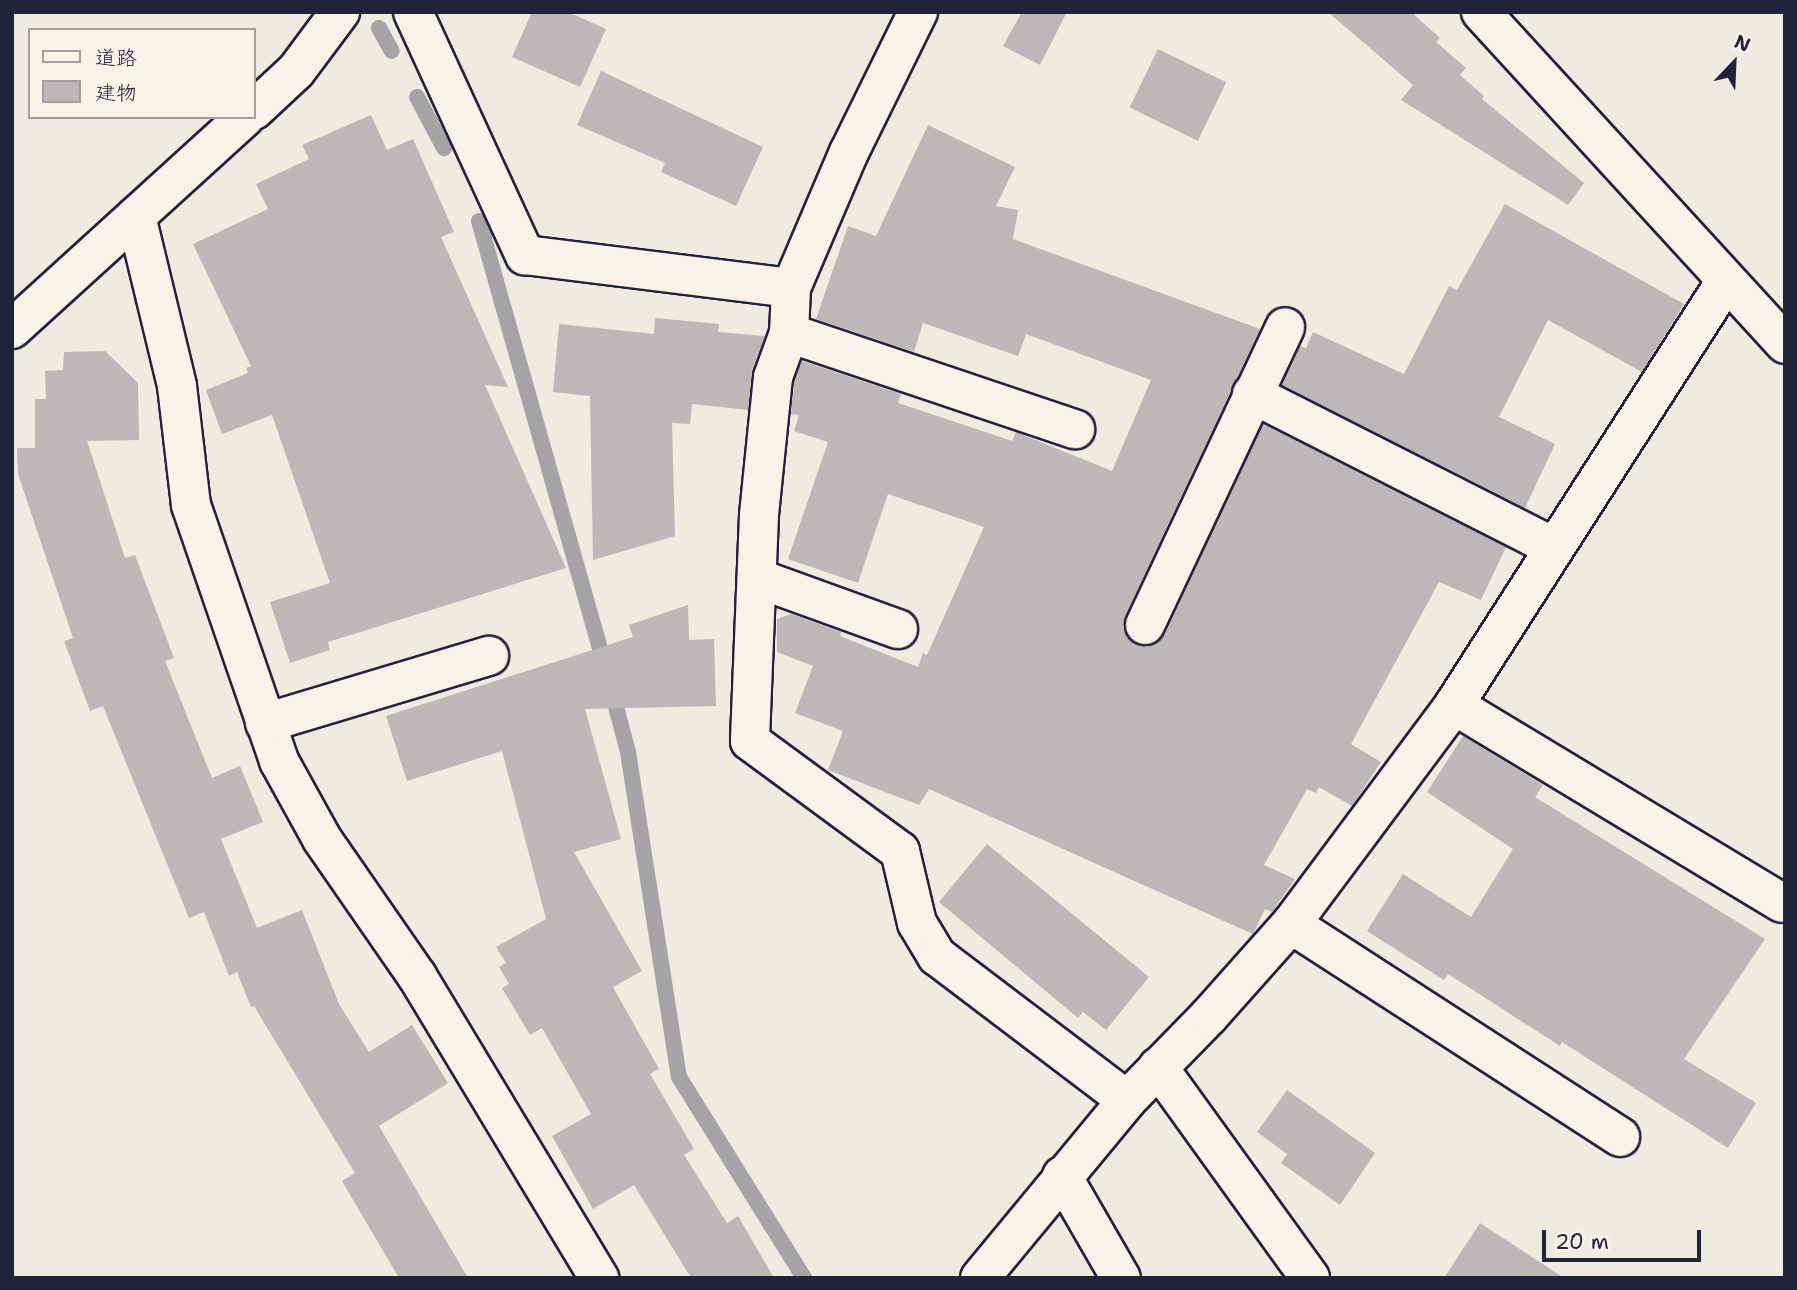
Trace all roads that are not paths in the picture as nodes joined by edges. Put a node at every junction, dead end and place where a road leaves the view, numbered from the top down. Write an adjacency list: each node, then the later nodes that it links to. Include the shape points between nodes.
1 (340, 12): 6 (street, via 296,71)
2 (413, 12): 10 (street, via 525,255)
3 (918, 12): 10 (street, via 849,152)
4 (1481, 12): 5 (street)
5 (1511, 26): 9 (street)
6 (256, 108)
7 (243, 119): 8 (street)
8 (136, 216): 12 (street); 23 (street, via 177,386 191,505)
9 (1726, 281): 14 (street); 17 (street)
10 (791, 288): 13 (street)
11 (1285, 327): 15 (street)
12 (12, 329)
13 (789, 333): 16 (street); 18 (street, via 773,377)
14 (1785, 344)
15 (1252, 394): 17 (street); 19 (street)
16 (1075, 429)
17 (1554, 547): 22 (street)
18 (757, 578): 20 (street); 27 (street, via 750,741 900,851 917,923 937,956)
19 (1145, 625)
20 (898, 629)
21 (489, 656): 23 (street)
22 (1454, 705): 24 (street); 25 (street)
23 (265, 723): 30 (street, via 279,761 322,839 417,976)
24 (1782, 903)
25 (1291, 924): 26 (street); 28 (street)
26 (1158, 1067): 27 (street); 33 (street)
27 (1127, 1100): 29 (street)
28 (1620, 1137)
29 (1062, 1176): 31 (street); 32 (street)
30 (598, 1278)
31 (980, 1278)
32 (1121, 1278)
33 (1311, 1278)

